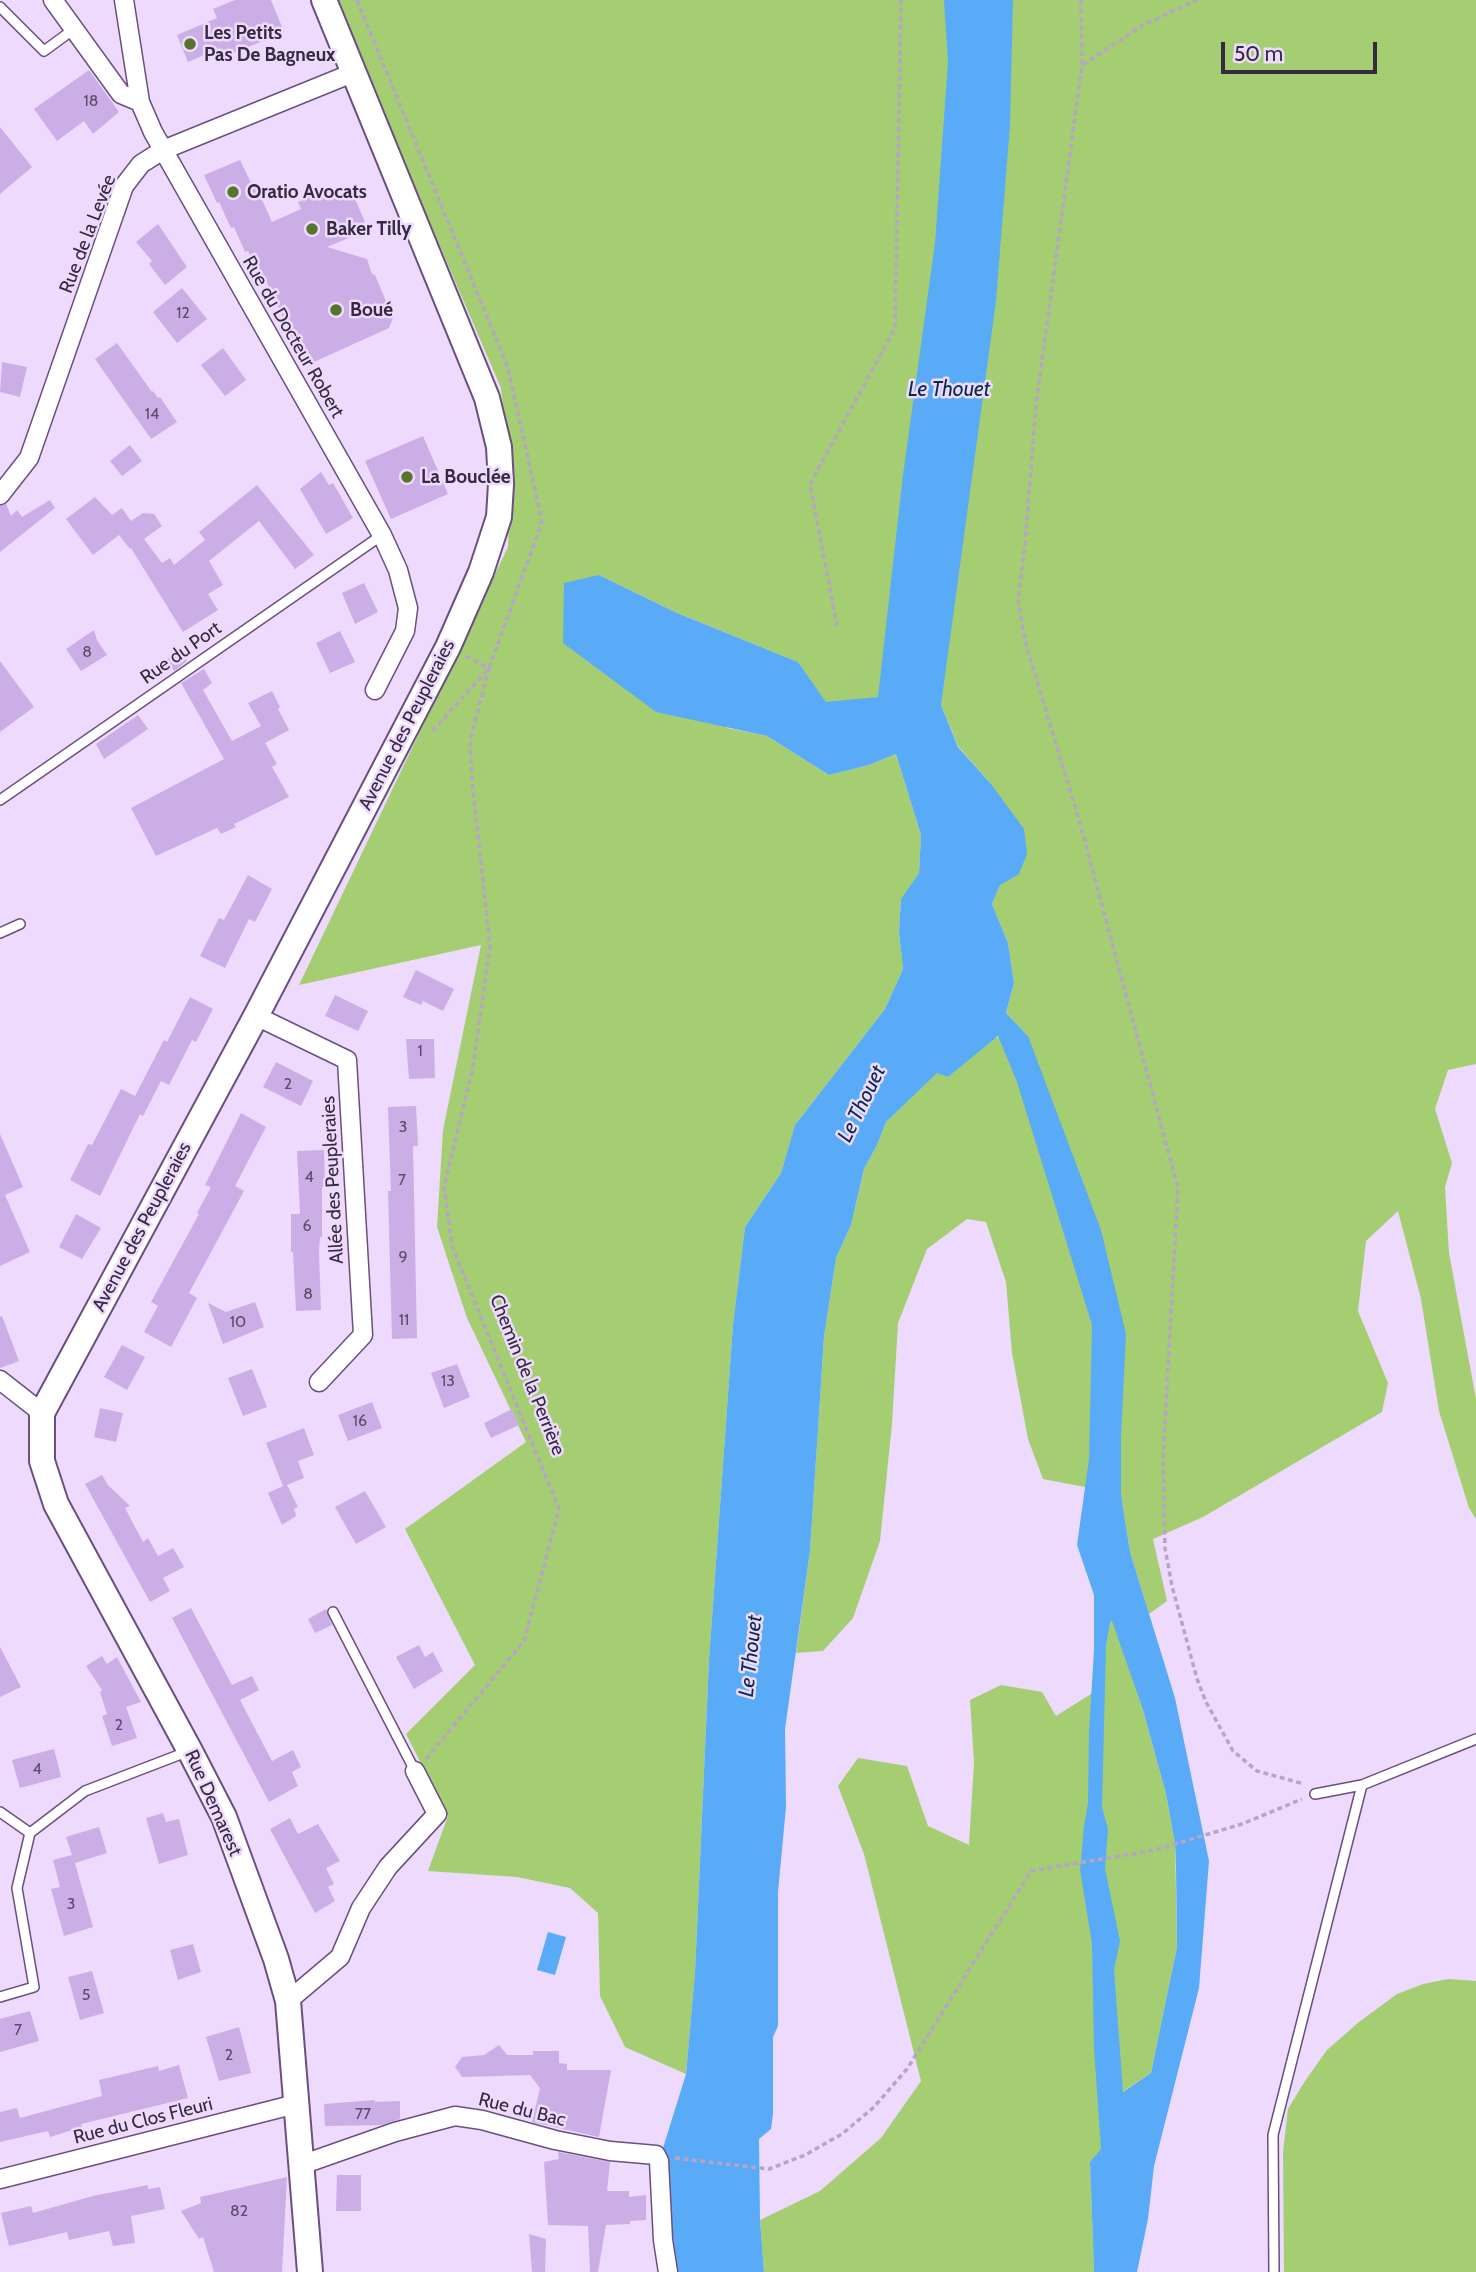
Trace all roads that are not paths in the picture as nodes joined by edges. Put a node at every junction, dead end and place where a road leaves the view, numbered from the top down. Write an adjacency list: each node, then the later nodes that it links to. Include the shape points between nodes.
1 (53, 0): 5 (street)
2 (124, 0): 7 (street, Rue du Docteur Robert)
3 (324, 0): 6 (street, Avenue des Peupleraies)
4 (0, 8): 5 (lane, via 44,51)
5 (74, 29): 7 (street, via 121,94)
6 (355, 72): 8 (street, Rue de la Levée); 15 (street, Avenue des Peupleraies, via 487,398 499,447 499,517 448,647)
7 (140, 102): 8 (street, Rue du Docteur Robert)
8 (163, 150): 9 (street, Rue de la Levée, via 141,164 124,187 29,458); 10 (street, Rue du Docteur Robert)
9 (0, 495)
10 (382, 535): 11 (street, Rue du Docteur Robert, via 408,608 405,631); 12 (lane, Rue du Port)
11 (375, 690)
12 (0, 800)
13 (20, 924): 14 (lane)
14 (0, 933)
15 (256, 1016): 17 (street, Allée des Peupleraies, via 347,1060 363,1335); 18 (street, Avenue des Peupleraies)
16 (0, 1380): 18 (street)
17 (319, 1382)
18 (42, 1413): 21 (street, Rue Demarest, via 43,1461 56,1504)
19 (333, 1612): 22 (lane)
20 (1476, 1740): 23 (lane)
21 (190, 1751): 26 (lane, via 85,1791); 28 (street, Rue Demarest, via 223,1817)
22 (415, 1771): 28 (street, via 437,1814 388,1867 361,1908 340,1957)
23 (1363, 1786): 24 (lane); 34 (lane, via 1273,2135)
24 (1315, 1794)
25 (0, 1812): 26 (lane)
26 (30, 1833): 27 (lane, via 17,1888 34,1987)
27 (0, 1997)
28 (288, 2001): 29 (street, Rue Demarest)
29 (296, 2104): 30 (street, Rue Demarest); 31 (street, Rue du Clos Fleuri)
30 (301, 2165): 32 (street, Rue Demarest); 33 (street, Rue du Bac, via 455,2116 610,2151 656,2155)
31 (0, 2179)
32 (310, 2272)
33 (667, 2272)
34 (1274, 2272)

